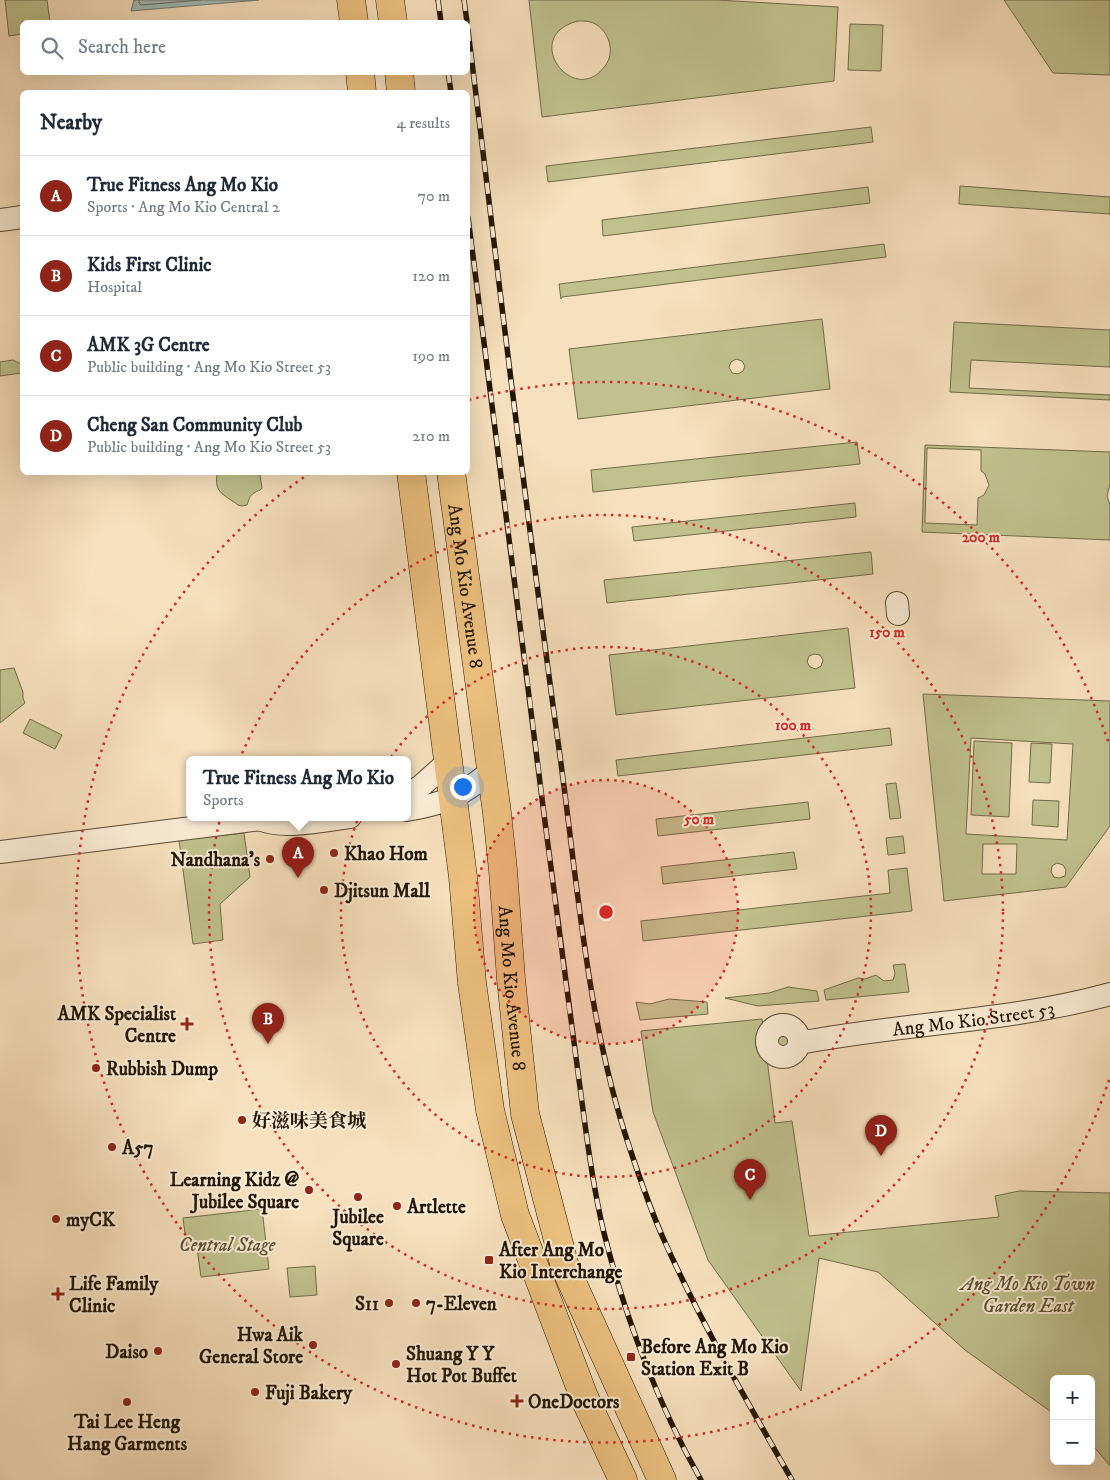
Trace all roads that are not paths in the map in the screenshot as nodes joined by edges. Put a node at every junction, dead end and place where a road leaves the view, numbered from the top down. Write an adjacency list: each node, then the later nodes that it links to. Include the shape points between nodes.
1 (351, 0): 3 (main road)
2 (390, 0): 4 (main road)
3 (354, 20)
4 (393, 20)
5 (360, 75): 7 (main road)
6 (399, 75): 8 (main road)
7 (362, 90)
8 (401, 90)
9 (20, 217): 10 (street)
10 (0, 220)
11 (412, 475): 14 (main road, Ang Mo Kio Avenue 8)
12 (451, 475): 13 (main road, Ang Mo Kio Avenue 8)
13 (464, 571): 14 (main road, via 457,584 442,589); 16 (main road, Ang Mo Kio Avenue 8)
14 (425, 576): 15 (main road, Ang Mo Kio Avenue 8)
15 (448, 761): 17 (street); 18 (main road, Ang Mo Kio Avenue 8)
16 (491, 771): 18 (street); 27 (main road, Ang Mo Kio Avenue 8, via 525,1114 565,1267)
17 (411, 793)
18 (453, 798): 19 (street); 26 (main road, Ang Mo Kio Avenue 8, via 472,983 490,1110 515,1215 584,1397)
19 (411, 809)
20 (246, 821): 23 (street)
21 (272, 821): 22 (street)
22 (315, 821)
23 (0, 852)
24 (1110, 994): 25 (street, Ang Mo Kio Street 53, via 1076,1004 1016,1014 835,1036)
25 (798, 1037)
26 (623, 1480)
27 (662, 1480)

